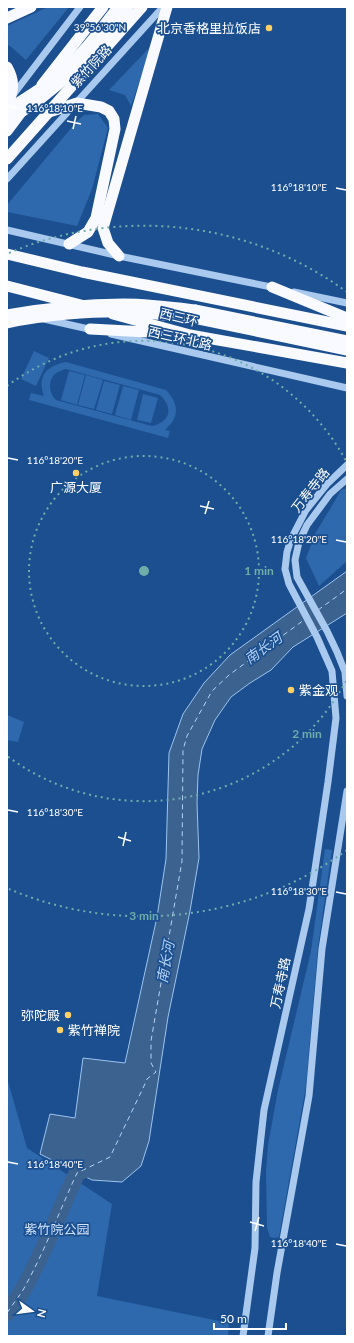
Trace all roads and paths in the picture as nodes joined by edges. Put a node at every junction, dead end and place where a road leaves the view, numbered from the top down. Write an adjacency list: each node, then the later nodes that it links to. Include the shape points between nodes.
1 (31, 7): 9 (highway)
2 (80, 7): 12 (street)
3 (104, 7): 15 (highway, 紫竹院路)
4 (118, 7): 12 (highway, bridge, via 80,54 54,78)
5 (128, 7): 14 (highway, bridge, via 86,59 59,84 21,113)
6 (142, 7): 13 (highway, 紫竹院路)
7 (163, 7): 11 (street, 紫竹院路)
8 (167, 7): 21 (highway, via 103,228 108,243)
9 (7, 18)
10 (7, 67): 12 (highway, via 12,76 13,86)
11 (77, 103): 13 (highway); 17 (street, 紫竹院路); 19 (highway, via 110,111 115,129 96,218 88,232)
12 (7, 105)
13 (49, 112): 16 (highway, 紫竹院路)
14 (7, 120)
15 (7, 130)
16 (7, 159)
17 (7, 179)
18 (7, 230): 19 (street)
19 (69, 244): 21 (street)
20 (7, 254): 31 (highway, 西三环, via 82,272)
21 (119, 256): 23 (street)
22 (7, 286): 33 (highway, 西三环)
23 (272, 287): 24 (street); 29 (highway)
24 (347, 303)
25 (7, 310): 26 (street, 西三环北路)
26 (11, 314): 27 (highway, bridge, via 63,307 125,304 160,306); 28 (street); 32 (street, 西三环北路)
27 (194, 314): 30 (highway, bridge, via 97,313 44,317); 34 (highway); 35 (highway)
28 (7, 318)
29 (347, 318)
30 (7, 324)
31 (347, 326)
32 (90, 329): 33 (highway); 37 (street, 西三环北路)
33 (190, 335): 36 (highway, 西三环)
34 (347, 341)
35 (347, 350)
36 (347, 363)
37 (347, 388)
38 (347, 465): 43 (street, 万寿寺路, via 327,484 310,506 291,539 287,552 285,569 289,584 332,670 336,718 308,909 264,1110 256,1182 255,1248)
39 (347, 479): 40 (street, 万寿寺路, via 330,494 307,525 299,542 295,560 297,577 328,631)
40 (346, 670): 41 (street)
41 (347, 696)
42 (347, 791): 44 (street, via 322,949 309,1096)
43 (243, 1336)
44 (268, 1336)

